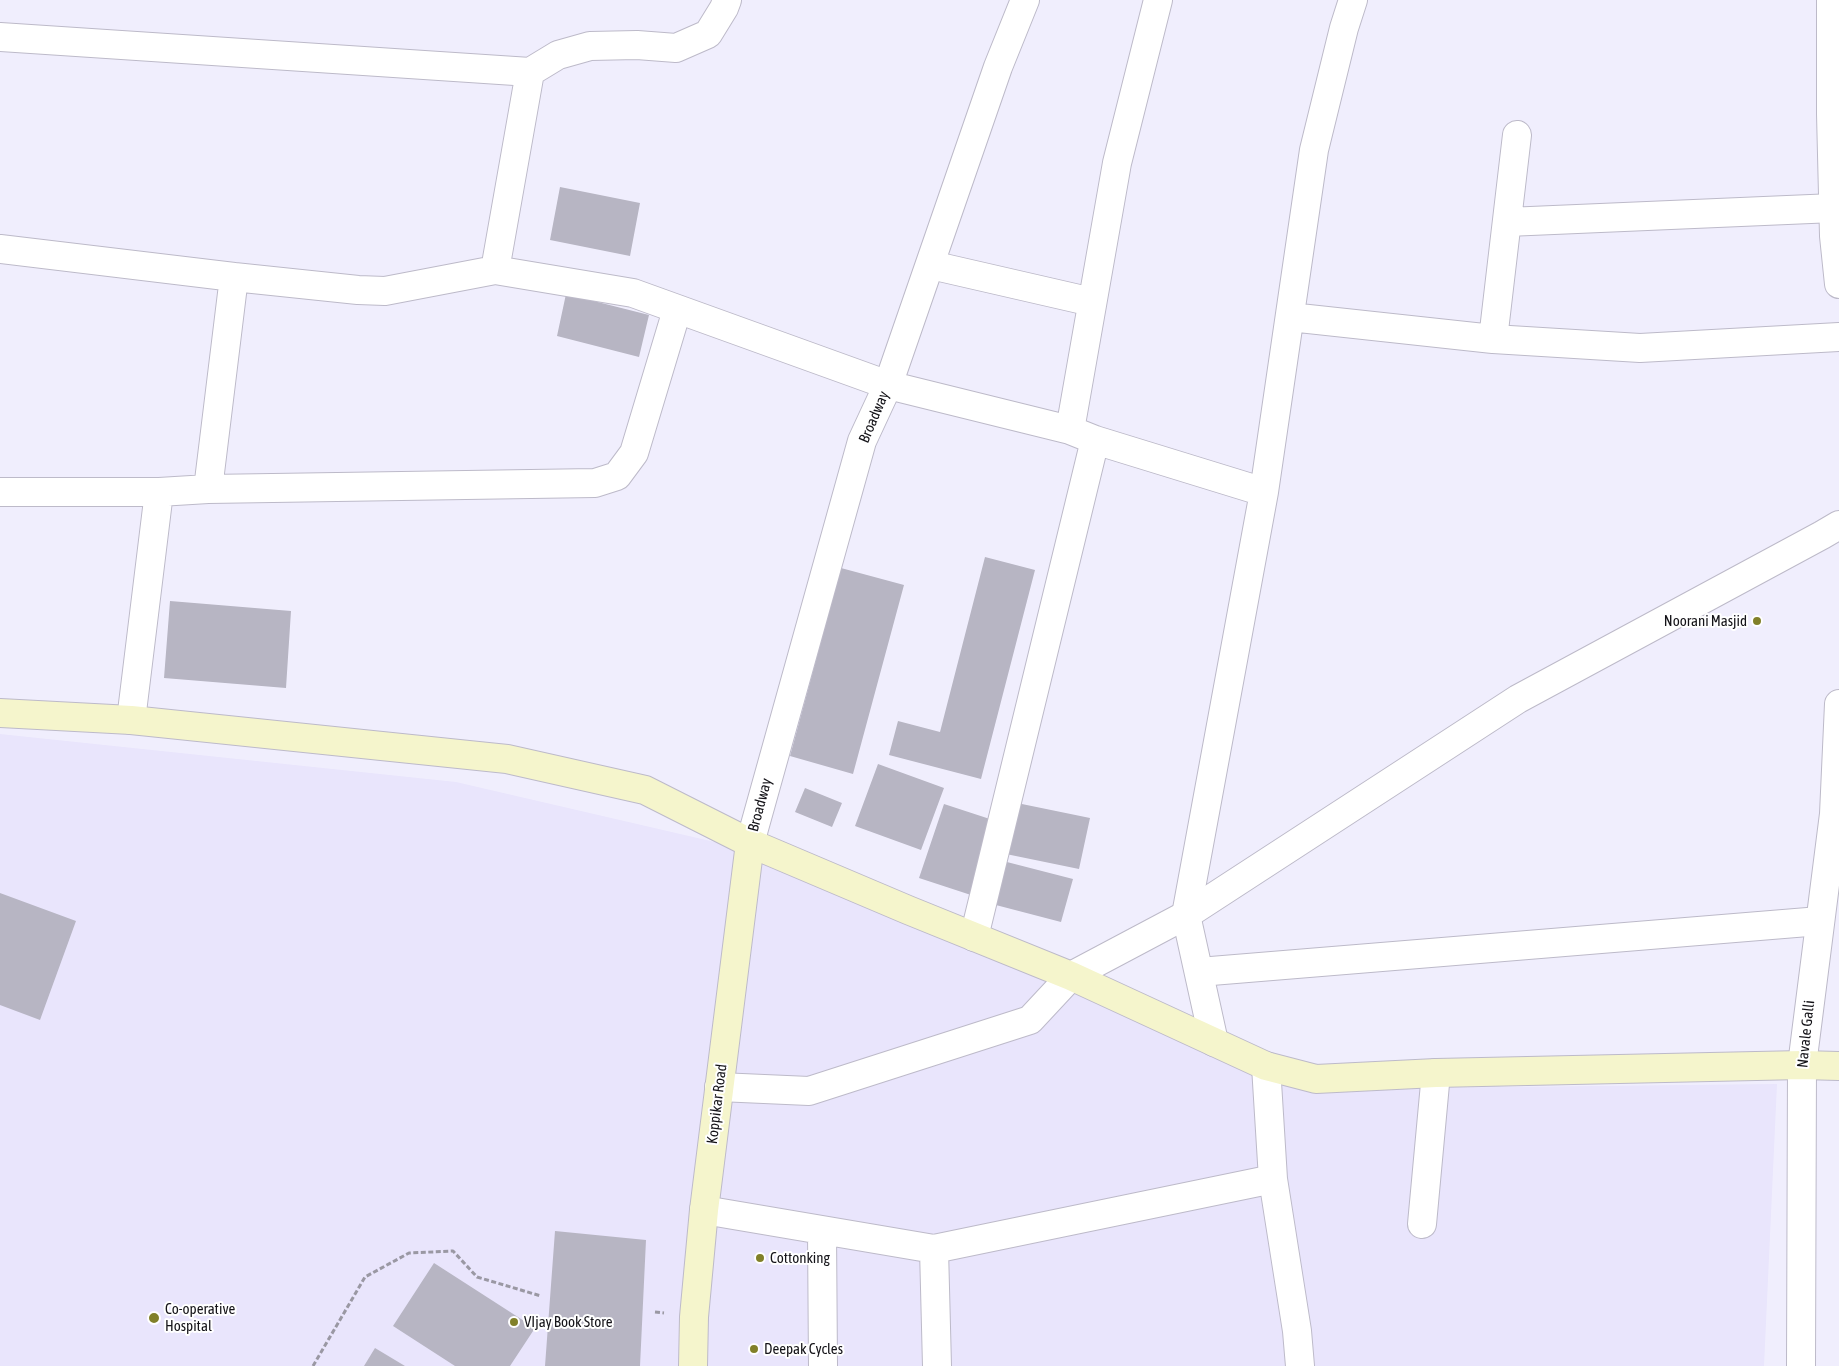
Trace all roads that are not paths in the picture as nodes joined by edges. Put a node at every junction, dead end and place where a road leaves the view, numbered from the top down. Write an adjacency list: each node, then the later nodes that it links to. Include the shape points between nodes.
1 (727, 0): 7 (street, via 708,34 676,48 590,46 558,55)
2 (1025, 0): 13 (street, Broadway, via 998,67)
3 (1158, 0): 17 (street, via 1117,163)
4 (1353, 0): 19 (street, via 1314,150)
5 (1831, 0): 9 (street)
6 (0, 37): 7 (street)
7 (530, 72): 14 (street)
8 (1517, 135): 10 (street)
9 (1834, 208): 10 (street); 11 (street)
10 (1507, 222): 21 (street)
11 (1837, 235): 16 (street)
12 (0, 249): 15 (street)
13 (931, 265): 17 (street); 22 (street, Broadway)
14 (495, 270): 15 (street, via 385,291); 18 (street, via 633,293)
15 (234, 277): 25 (street)
16 (1839, 284)
17 (1092, 302): 23 (street)
18 (677, 310): 22 (street); 25 (street, via 634,453 617,476 594,483)
19 (1290, 317): 21 (street); 28 (street)
20 (1839, 337): 21 (street, via 1640,348)
21 (1493, 339)
22 (888, 385): 23 (street); 33 (street, Broadway, via 862,442)
23 (1070, 430): 24 (street)
24 (1095, 440): 28 (street); 36 (street)
25 (208, 489): 27 (street)
26 (0, 492): 27 (street)
27 (159, 492): 32 (street)
28 (1264, 492): 34 (street)
29 (1839, 525): 34 (street, via 1518,699)
30 (1839, 704): 35 (street, Navale Galli, via 1834,814)
31 (0, 713): 32 (main road)
32 (131, 720): 33 (main road, via 508,759 645,790)
33 (750, 843): 36 (main road); 44 (main road, Koppikar Road)
34 (1186, 915): 37 (street); 38 (street)
35 (1820, 921): 37 (street); 40 (street, Navale Galli)
36 (974, 937): 38 (main road)
37 (1199, 972): 39 (street)
38 (1071, 976): 39 (main road); 44 (street, via 1030,1020 809,1091)
39 (1214, 1042): 41 (main road)
40 (1802, 1065): 42 (main road); 43 (main road); 54 (street, Navale Galli)
41 (1266, 1066): 43 (main road, via 1316,1079); 45 (street)
42 (1839, 1066)
43 (1436, 1073): 47 (street)
44 (719, 1087): 46 (main road, Koppikar Road)
45 (1274, 1179): 49 (street); 53 (street, via 1298,1331)
46 (704, 1210): 48 (street); 50 (main road, Koppikar Road)
47 (1422, 1224)
48 (822, 1231): 49 (street); 51 (street)
49 (934, 1249): 52 (street)
50 (693, 1366)
51 (823, 1366)
52 (937, 1366)
53 (1300, 1366)
54 (1801, 1366)

